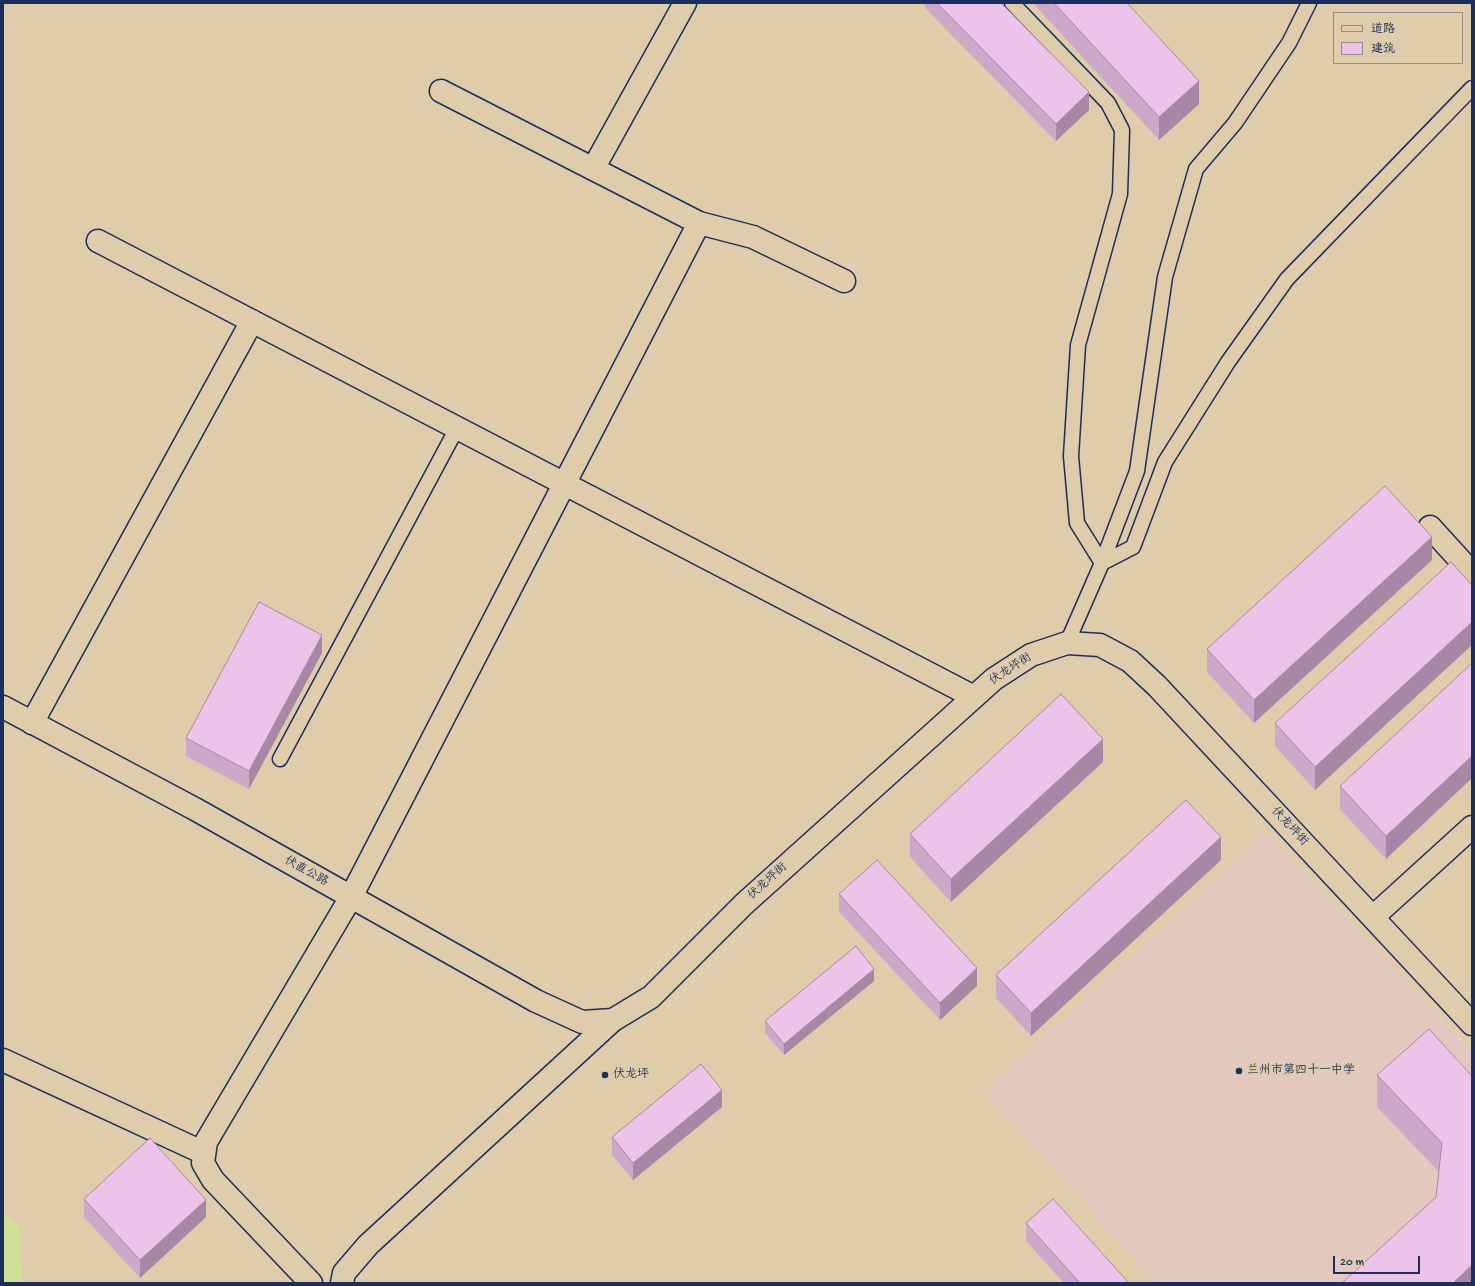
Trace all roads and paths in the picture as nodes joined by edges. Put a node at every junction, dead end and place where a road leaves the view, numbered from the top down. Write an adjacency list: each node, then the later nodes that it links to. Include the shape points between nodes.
1 (685, 3): 6 (street)
2 (1012, 3): 14 (lane, via 1108,103 1122,130 1120,194 1078,345 1071,456 1078,523)
3 (1309, 3): 14 (lane, via 1289,43 1235,123 1196,169 1165,277 1137,471)
4 (1472, 88): 14 (lane, via 1287,279 1228,362 1165,462 1133,547)
5 (441, 90): 6 (street)
6 (593, 169): 7 (street)
7 (699, 223): 9 (street, via 753,237); 12 (street)
8 (98, 241): 10 (street)
9 (844, 281)
10 (252, 321): 11 (street); 19 (street)
11 (457, 428): 12 (street); 20 (lane)
12 (564, 484): 17 (street); 22 (street)
13 (1430, 527): 15 (street)
14 (1102, 563): 16 (lane)
15 (1472, 573)
16 (1067, 643): 17 (street, 伏龙坪街, via 1031,655 994,679); 23 (street, 伏龙坪街, via 1100,644 1130,661 1157,686)
17 (974, 697): 24 (street, 伏龙坪街, via 744,904 651,998)
18 (3, 708): 19 (street, 伏直公路)
19 (32, 723): 22 (street, 伏直公路, via 195,809)
20 (280, 759)
21 (1472, 826): 23 (street)
22 (351, 897): 24 (street, 伏直公路, via 536,1001 582,1022); 27 (street, via 206,1142)
23 (1373, 917): 25 (street, 伏龙坪街)
24 (613, 1020): 29 (street, via 368,1245 344,1273)
25 (1472, 1024)
26 (3, 1060): 27 (street)
27 (204, 1153): 28 (street, via 203,1163 213,1180)
28 (311, 1283)
29 (342, 1283)

